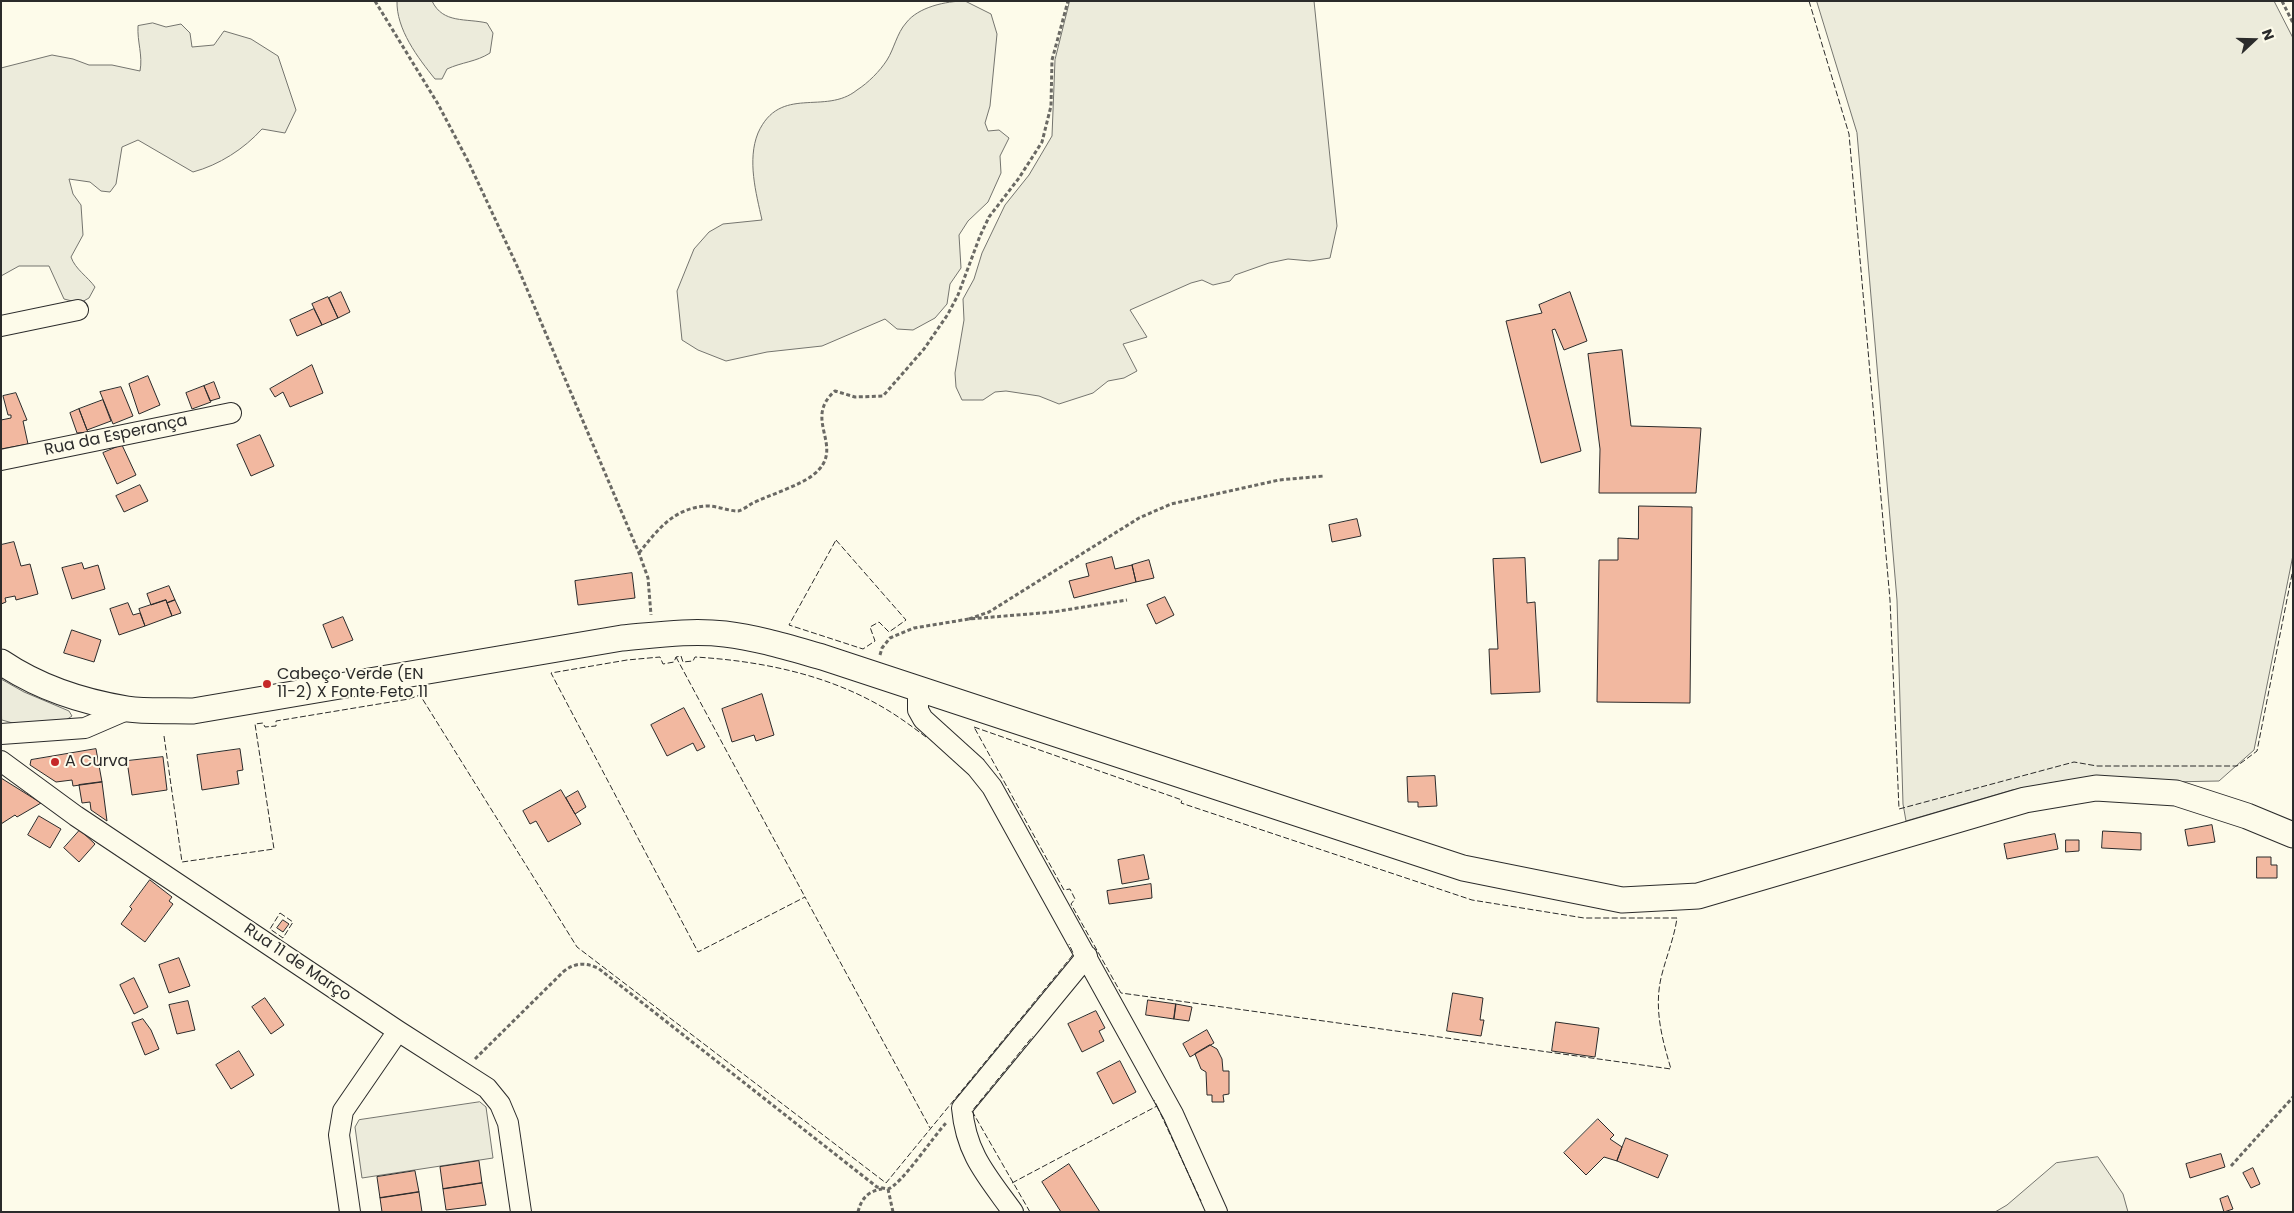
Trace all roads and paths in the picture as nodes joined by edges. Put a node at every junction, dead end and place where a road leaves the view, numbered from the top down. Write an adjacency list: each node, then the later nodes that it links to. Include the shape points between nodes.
1 (375, 1): 10 (path, via 438,104 468,161 518,268)
2 (1068, 1): 10 (path, via 1052,60 1051,106 1046,132 1019,178 989,217 958,295 937,333 883,396 854,397 836,391 827,398 821,413 826,454 815,474 739,511 708,506 677,514 660,526)
3 (2282, 1): 4 (path)
4 (2293, 23)
5 (78, 310): 6 (street)
6 (1, 326)
7 (231, 413): 8 (street, Rua da Esperança)
8 (1, 460)
9 (1324, 476): 12 (path, via 1279,480 1171,504 1139,518 989,612)
10 (639, 553): 13 (path, via 648,578)
11 (1127, 600): 12 (path, via 1053,612)
12 (969, 619): 15 (path, via 914,628 890,638 882,648)
13 (652, 636): 15 (main road, via 688,632 725,634 773,644); 17 (main road, via 622,638 202,710)
14 (1, 662): 17 (main road, via 15,672 75,697)
15 (874, 675): 16 (main road)
16 (918, 691): 20 (main road, via 1463,868 1622,900 1698,896 2025,800 2096,788 2176,793); 21 (street, via 918,710 922,719 976,767 992,787)
17 (129, 709): 18 (street, via 85,728)
18 (1, 734)
19 (1, 760): 22 (street, Rua 11 de Março, via 76,816)
20 (2293, 835)
21 (1087, 956): 25 (street); 34 (street, via 1173,1114)
22 (398, 1031): 23 (street, Rua 11 de Março); 29 (street, via 343,1111 339,1135)
23 (462, 1072): 27 (path, via 563,972 576,964 591,965); 30 (street, Rua 11 de Março, via 488,1088 500,1104 508,1123)
24 (2293, 1097): 26 (path)
25 (962, 1108): 28 (path, via 924,1148 898,1184); 33 (street, via 964,1131 975,1159)
26 (2231, 1166)
27 (883, 1189): 28 (path); 31 (path, via 866,1195)
28 (888, 1189): 32 (path)
29 (350, 1212)
30 (521, 1212)
31 (858, 1212)
32 (893, 1212)
33 (1013, 1212)
34 (1218, 1212)

